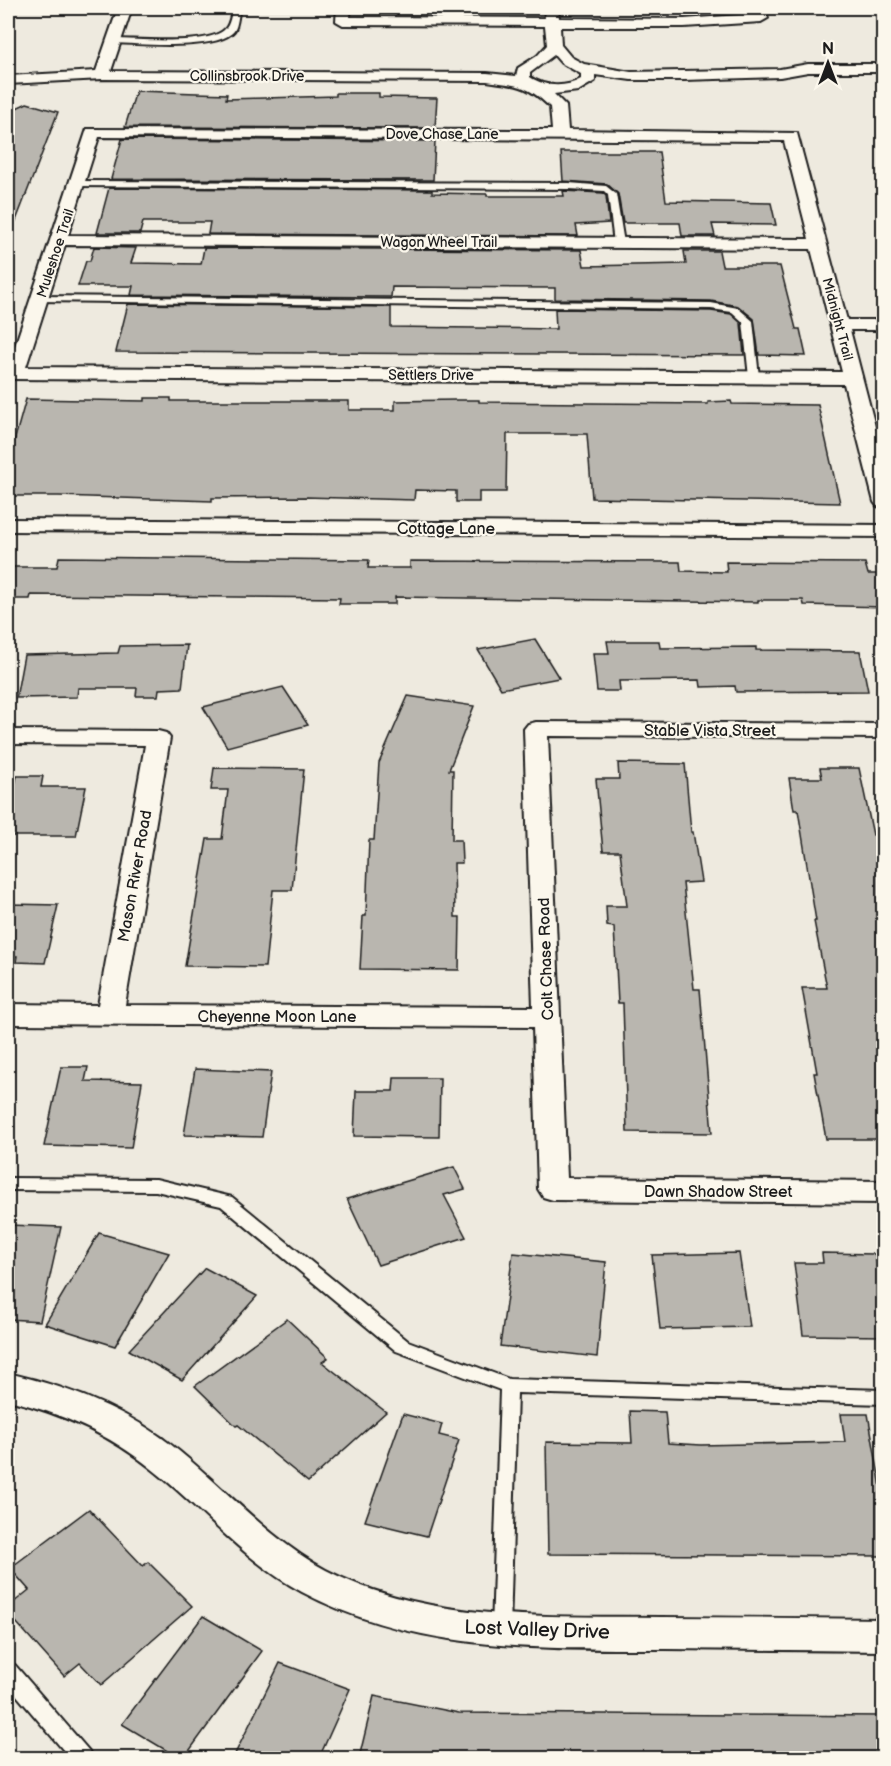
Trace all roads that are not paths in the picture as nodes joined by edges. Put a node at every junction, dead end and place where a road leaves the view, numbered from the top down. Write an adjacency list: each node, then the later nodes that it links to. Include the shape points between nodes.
1 (125, 8): 6 (street)
2 (236, 8): 6 (lane, via 231,29 220,38)
3 (759, 13): 5 (street, via 684,23)
4 (343, 14): 5 (street)
5 (552, 15): 7 (street)
6 (114, 41): 10 (street)
7 (554, 46): 11 (street); 12 (street)
8 (884, 68): 9 (street, Collinsbrook Drive, via 808,68)
9 (780, 73): 12 (street, Collinsbrook Drive); 13 (street, Collinsbrook Drive, via 811,78)
10 (102, 75): 11 (street, Collinsbrook Drive); 14 (street, Collinsbrook Drive)
11 (531, 77): 12 (street, Collinsbrook Drive, via 554,89); 12 (street, Collinsbrook Drive, via 557,62); 15 (street)
12 (580, 78): 15 (street)
13 (884, 79)
14 (8, 80)
15 (558, 106): 17 (street)
16 (93, 132): 17 (street, Dove Chase Lane); 19 (street, Muleshoe Trail)
17 (560, 134): 18 (street, Dove Chase Lane)
18 (791, 136): 22 (street, Midnight Trail)
19 (76, 184): 20 (street, Muleshoe Trail); 21 (lane, via 606,189 612,194)
20 (59, 240): 21 (street, Wagon Wheel Trail); 23 (street, Muleshoe Trail)
21 (619, 243): 22 (street, Wagon Wheel Trail)
22 (819, 244): 24 (street, Midnight Trail)
23 (40, 299): 26 (street, Muleshoe Trail); 27 (lane, via 711,306 735,310 748,321)
24 (841, 325): 25 (street); 28 (street, Midnight Trail)
25 (884, 325)
26 (11, 373): 27 (street, Settlers Drive)
27 (754, 377): 28 (street, Settlers Drive)
28 (854, 378): 29 (street, Midnight Trail)
29 (884, 502)
30 (8, 525): 31 (street, Cottage Lane)
31 (884, 531)
32 (536, 729): 33 (street, Stable Vista Street); 37 (street, Colt Chase Road)
33 (884, 731)
34 (8, 737): 36 (street, Mason River Road, via 158,738)
35 (8, 1014): 36 (street, Cheyenne Moon Lane)
36 (110, 1015): 37 (street, Cheyenne Moon Lane)
37 (547, 1017): 39 (street, Colt Chase Road)
38 (8, 1184): 41 (lane, via 156,1185 226,1201 402,1346)
39 (553, 1189): 40 (street, Dawn Shadow Street)
40 (884, 1192)
41 (509, 1386): 43 (lane); 44 (lane)
42 (9, 1391): 44 (street, Lost Valley Drive, via 77,1408 137,1439 189,1480 254,1541 314,1581 413,1618)
43 (884, 1397)
44 (501, 1632): 45 (street, Lost Valley Drive)
45 (884, 1635)
46 (8, 1671): 47 (lane)
47 (82, 1758)

